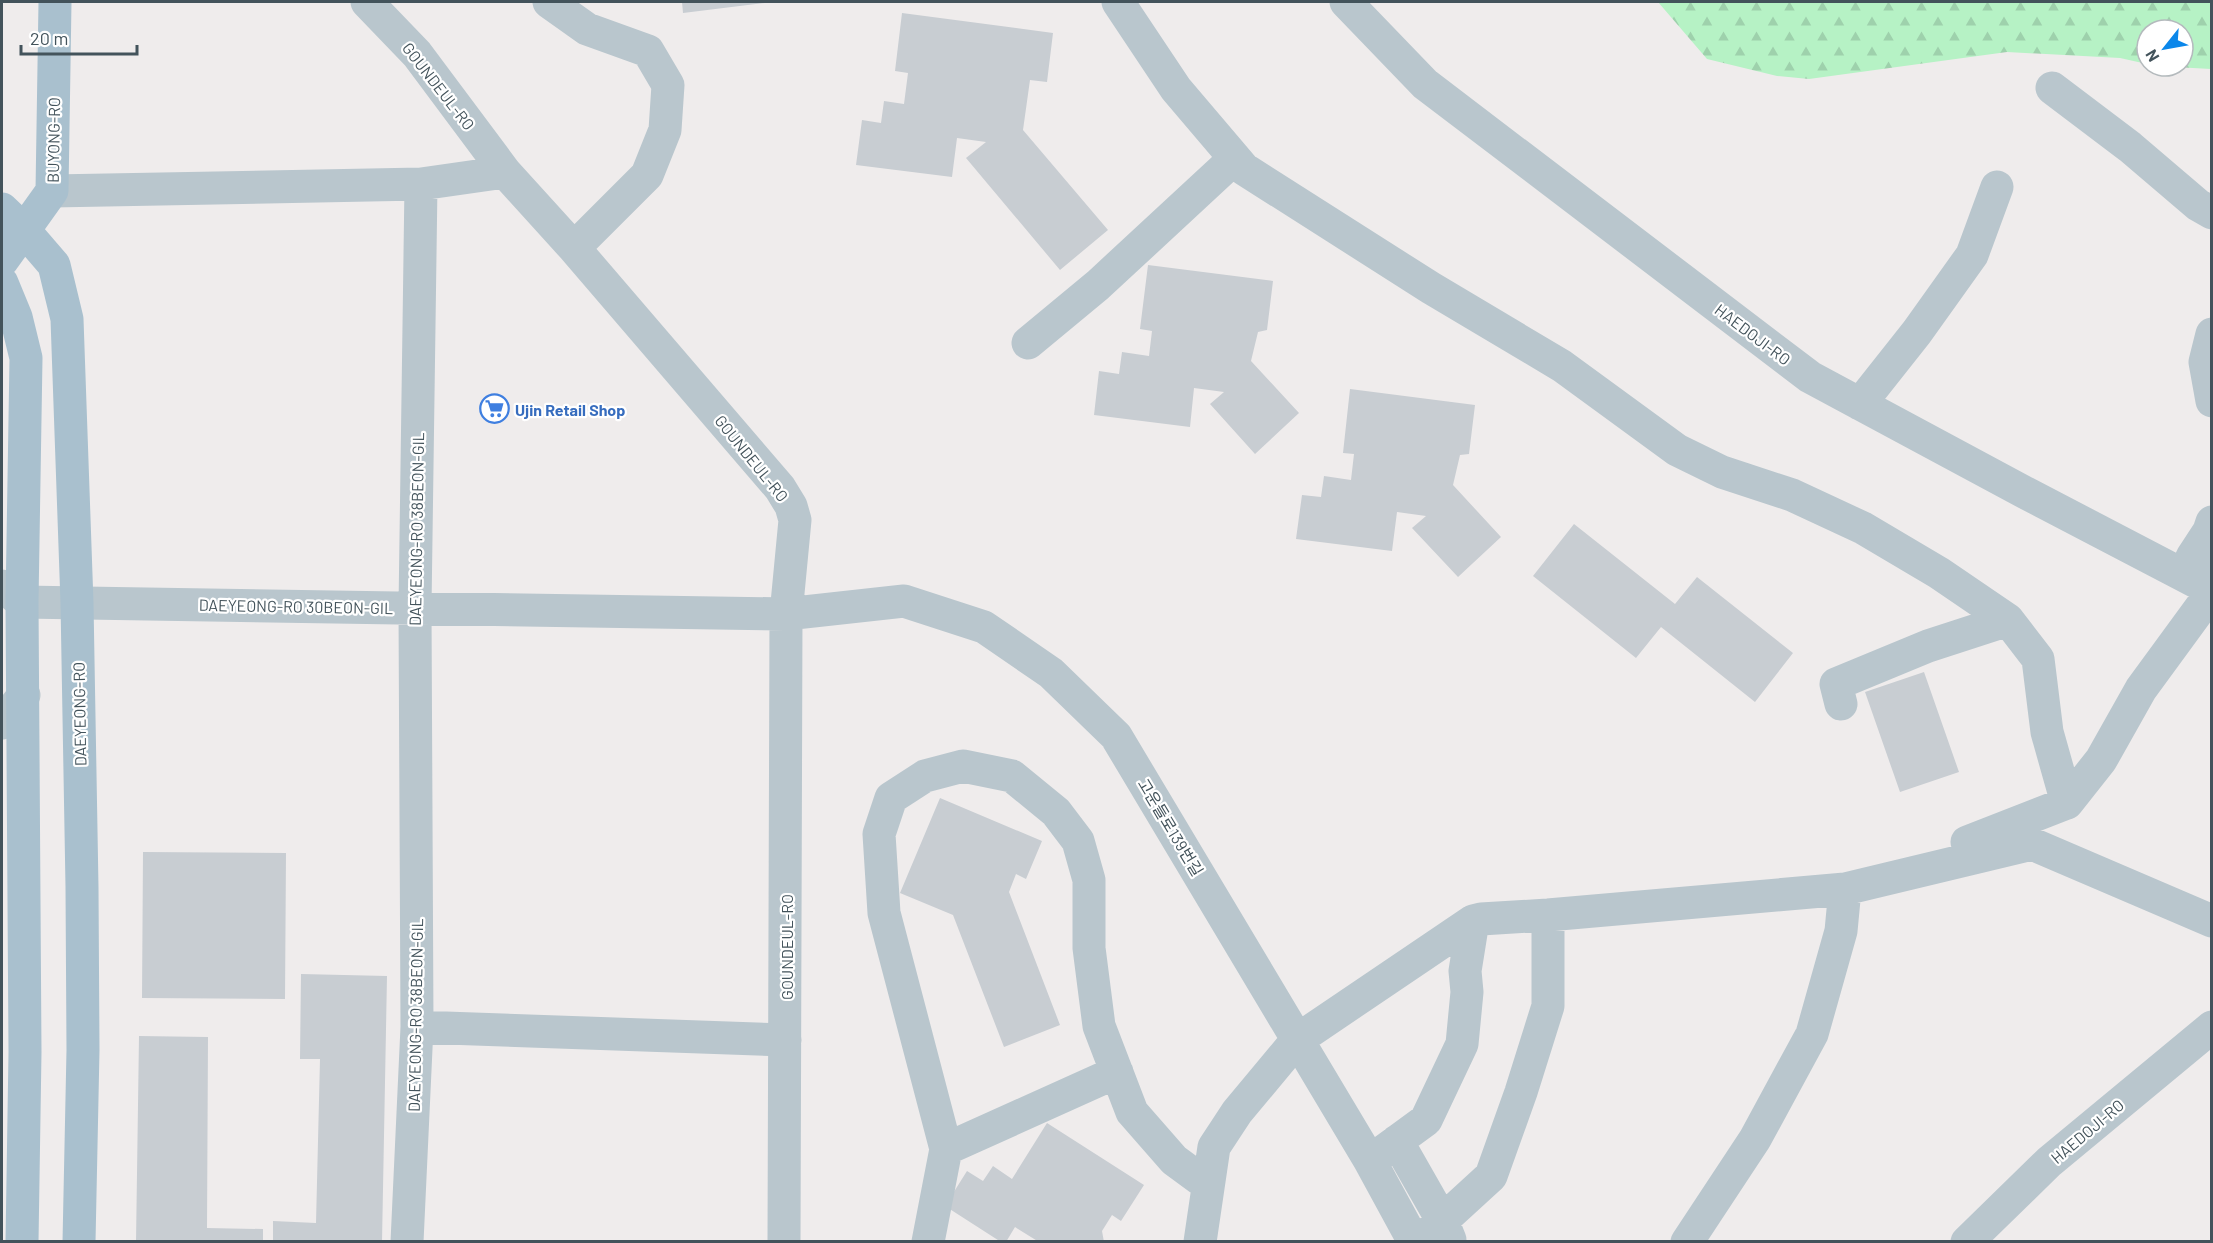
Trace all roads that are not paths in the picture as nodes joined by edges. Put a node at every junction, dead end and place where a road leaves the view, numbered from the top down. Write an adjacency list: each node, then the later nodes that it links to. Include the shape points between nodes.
1 (55, 2): 11 (main road, BUYONG-RO)
2 (367, 2): 8 (street, GOUNDEUL-RO, via 417,54)
3 (549, 2): 14 (street, via 587,28 648,51 668,85 665,130 647,175)
4 (1118, 2): 7 (street, via 1176,89)
5 (1346, 2): 20 (street, HAEDOJI-RO, via 1425,84 1810,377)
6 (2052, 88): 12 (street)
7 (1234, 159): 18 (street, via 1098,285); 27 (street, via 1325,222 1562,366 1677,450 1863,528)
8 (505, 172): 9 (street); 14 (street, GOUNDEUL-RO)
9 (421, 184): 11 (street); 25 (street, DAEYEONG-RO 38BEON-GIL)
10 (1998, 187): 20 (street, via 1972,255)
11 (52, 191): 13 (main road, BUYONG-RO)
12 (2211, 213)
13 (12, 219): 15 (main road, BUYONG-RO); 24 (main road, DAEYEONG-RO, via 54,265 67,319)
14 (574, 248): 26 (street, GOUNDEUL-RO, via 780,488 791,506 795,520)
15 (2, 261)
16 (2, 283): 23 (main road, via 26,358)
17 (2211, 334): 19 (street, via 2205,362)
18 (1028, 343)
19 (2211, 400)
20 (1860, 404): 22 (street, HAEDOJI-RO)
21 (2211, 522): 22 (street, via 2192,557)
22 (2211, 590): 31 (street, via 2141,689 2101,760)
23 (12, 594): 24 (street, DAEYEONG-RO 30BEON-GIL); 28 (main road)
24 (77, 603): 25 (street, DAEYEONG-RO 30BEON-GIL); 47 (main road, DAEYEONG-RO, via 83,1038)
25 (415, 608): 26 (street, DAEYEONG-RO 30BEON-GIL); 36 (street, DAEYEONG-RO 38BEON-GIL)
26 (786, 614): 38 (street, GOUNDEUL-RO); 39 (street, 고운들로139번길, via 904,601 984,627 1052,673 1116,736)
27 (2008, 620): 29 (street, via 1928,646 1836,684); 31 (street, via 2038,659 2047,732)
28 (24, 695): 30 (street); 46 (main road)
29 (1841, 704)
30 (2, 723)
31 (2067, 803): 32 (street)
32 (1845, 889): 33 (street); 35 (street, via 2032,844); 53 (street, via 1841,931 1812,1034 1755,1139)
33 (1548, 915): 34 (street); 45 (street, via 1548,1006 1521,1092 1491,1176)
34 (1473, 921): 39 (street); 41 (street, via 1465,971 1462,1044 1426,1120)
35 (2211, 921)
36 (417, 1027): 38 (street); 48 (street, DAEYEONG-RO 38BEON-GIL)
37 (2211, 1027): 54 (street, HAEDOJI-RO, via 2049,1162)
38 (785, 1040): 49 (street, GOUNDEUL-RO)
39 (1297, 1040): 43 (street, 고운들로139번길); 44 (street, via 1237,1112 1214,1147)
40 (1117, 1072): 42 (street); 42 (street, via 1099,1026 1089,948 1089,880 1078,841 1056,812 1012,776 963,766 925,776 891,798 879,834 884,913); 44 (street, via 1132,1112 1174,1160)
41 (1397, 1141): 43 (street); 45 (street)
42 (946, 1149): 50 (street)
43 (1370, 1161): 52 (street, 고운들로139번길)
44 (1208, 1185): 51 (street)
45 (1437, 1234)
46 (22, 1242)
47 (80, 1242)
48 (407, 1242)
49 (784, 1242)
50 (928, 1242)
51 (1200, 1242)
52 (1414, 1242)
53 (1687, 1242)
54 (1967, 1242)

